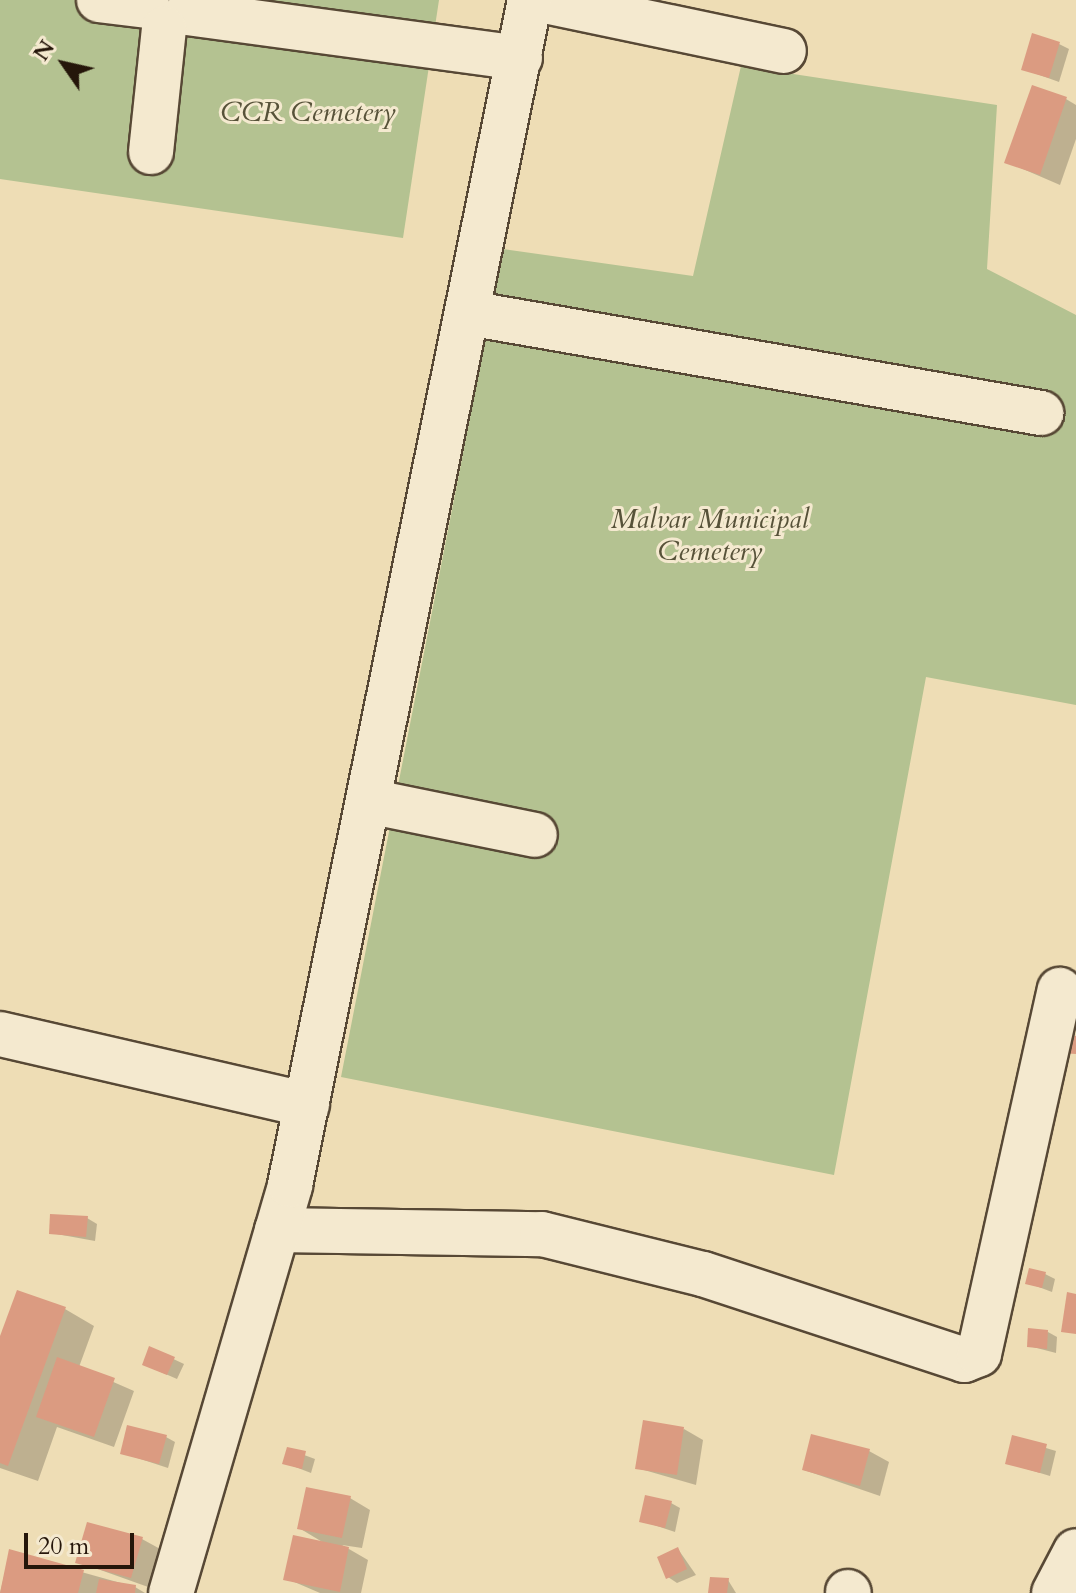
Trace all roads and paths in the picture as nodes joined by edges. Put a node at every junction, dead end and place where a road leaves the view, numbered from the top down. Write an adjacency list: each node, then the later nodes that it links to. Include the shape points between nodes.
1 (99, 0): 4 (street)
2 (530, 0): 6 (street)
3 (540, 0): 5 (street)
4 (167, 10): 6 (street); 7 (street)
5 (784, 51)
6 (520, 58): 8 (street)
7 (151, 152)
8 (468, 313): 9 (street); 10 (street)
9 (1041, 413)
10 (373, 802): 11 (street); 14 (street)
11 (535, 835)
12 (1060, 990): 15 (street, via 979,1354 964,1360 703,1274 542,1234)
13 (0, 1034): 14 (street)
14 (307, 1105): 15 (street)
15 (277, 1230): 17 (street)
16 (1076, 1551): 18 (street)
17 (171, 1593)
18 (1054, 1593)

